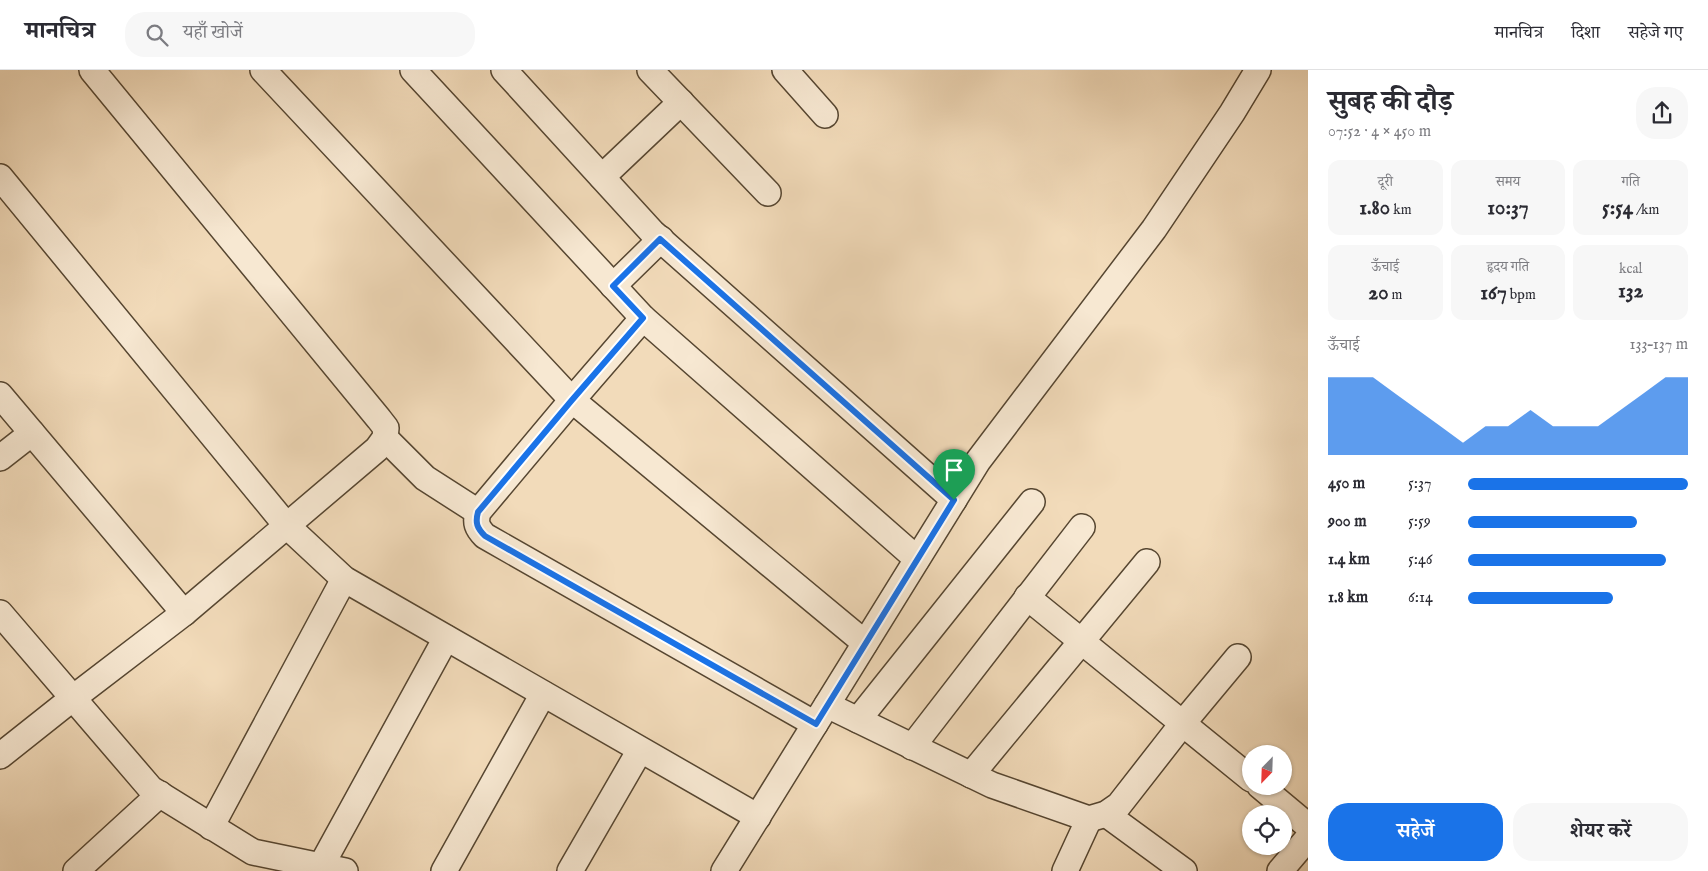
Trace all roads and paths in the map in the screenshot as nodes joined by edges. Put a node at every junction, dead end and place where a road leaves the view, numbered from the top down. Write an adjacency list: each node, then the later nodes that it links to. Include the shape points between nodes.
1 (92, 70): 19 (street, via 379,419 386,428)
2 (263, 70): 17 (street)
3 (413, 70): 14 (street)
4 (504, 70): 11 (street)
5 (650, 70): 8 (street)
6 (784, 70): 9 (street)
7 (1258, 70): 21 (street, via 1154,229 978,461)
8 (681, 102): 11 (street); 12 (street)
9 (825, 115)
10 (0, 177): 24 (street)
11 (602, 177): 13 (street)
12 (768, 193)
13 (660, 239): 14 (street); 21 (street)
14 (613, 286): 15 (street)
15 (643, 318): 17 (street); 26 (street)
16 (0, 396): 18 (street)
17 (572, 400): 23 (street); 34 (street)
18 (32, 433): 20 (street); 31 (street)
19 (384, 438): 23 (street, via 425,478); 24 (street, via 377,449)
20 (0, 458)
21 (954, 500): 26 (street)
22 (1032, 502): 39 (street)
23 (478, 512): 38 (street, via 478,529 485,536)
24 (286, 525): 28 (street); 31 (street)
25 (1082, 527): 29 (street)
26 (918, 559): 34 (street)
27 (1147, 562): 33 (street)
28 (344, 579): 32 (street); 51 (street)
29 (1028, 597): 33 (street); 41 (street)
30 (0, 613): 37 (street)
31 (184, 613): 37 (street)
32 (446, 638): 36 (street); 53 (street)
33 (1082, 641): 40 (street); 45 (street)
34 (866, 643): 38 (street)
35 (1238, 657): 40 (street)
36 (543, 694): 42 (street); 56 (street)
37 (73, 698): 43 (street); 46 (street, via 151,788)
38 (821, 715): 39 (street); 49 (street)
39 (858, 720): 41 (street)
40 (1183, 723): 44 (street); 48 (street, via 1119,805)
41 (912, 747): 45 (street)
42 (640, 750): 49 (street); 57 (street)
43 (0, 756)
44 (1242, 772)
45 (971, 775): 48 (street, via 992,785)
46 (160, 794): 51 (street); 54 (street)
47 (1271, 795): 50 (street)
48 (1098, 816): 59 (street); 60 (street)
49 (758, 817): 58 (street)
50 (1308, 826)
51 (211, 827): 53 (street, via 254,852)
52 (1308, 838): 61 (street)
53 (321, 866): 55 (street)
54 (76, 871)
55 (345, 871)
56 (444, 871)
57 (570, 871)
58 (724, 871)
59 (1065, 871)
60 (1184, 871)
61 (1280, 871)

